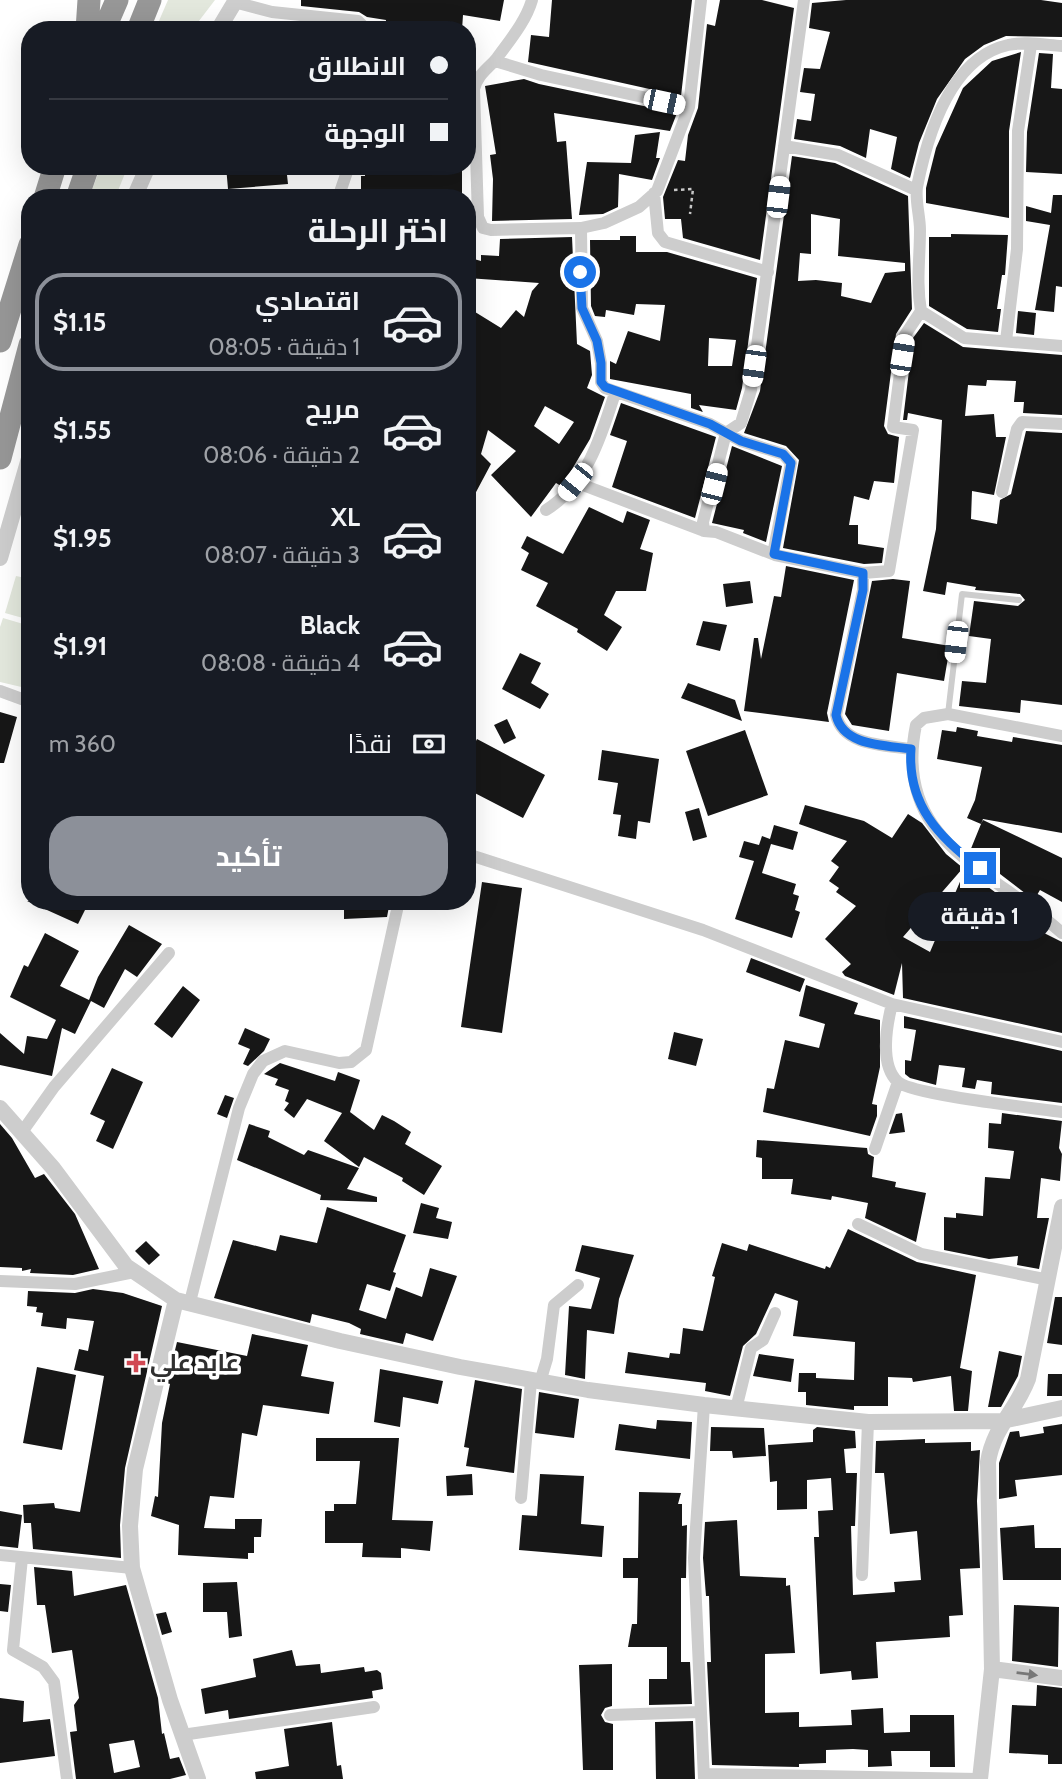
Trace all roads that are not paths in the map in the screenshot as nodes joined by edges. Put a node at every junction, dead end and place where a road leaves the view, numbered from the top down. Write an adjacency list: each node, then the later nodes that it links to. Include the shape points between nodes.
1 (89, 0): 8 (highway)
2 (532, 0): 15 (street, via 524,20)
3 (701, 0): 17 (street)
4 (804, 0): 18 (street)
5 (235, 1): 11 (street); 12 (street, via 272,12)
6 (149, 2): 10 (highway)
7 (115, 3): 9 (highway)
8 (88, 21)
9 (108, 21)
10 (142, 21)
11 (223, 21)
12 (358, 21)
13 (1031, 45): 14 (street); 19 (street, via 1009,45 989,54 946,96); 27 (street, via 1018,131 1017,249)
14 (1062, 46)
15 (495, 61): 16 (street); 17 (street)
16 (476, 84)
17 (689, 107): 20 (street)
18 (784, 146): 19 (street, via 838,155); 23 (street)
19 (916, 190): 25 (street)
20 (655, 192): 22 (street, via 627,214); 23 (street, via 658,233 665,242)
21 (476, 216): 22 (street, via 491,230)
22 (581, 228): 30 (street, via 582,308 600,353 601,382)
23 (768, 272): 32 (street, via 746,409 741,423)
24 (21, 274): 26 (highway)
25 (921, 310): 27 (street, via 964,338); 41 (street, via 905,335 893,427 913,430 889,571)
26 (0, 341)
27 (1006, 341): 28 (street)
28 (1062, 346)
29 (21, 379): 33 (highway)
30 (615, 393): 32 (street); 34 (street, via 595,452)
31 (1062, 424): 36 (street, via 1022,422)
32 (726, 433): 38 (street); 39 (street, via 783,454 791,463)
33 (0, 458)
34 (575, 482): 37 (street); 38 (street)
35 (21, 486): 40 (street)
36 (1002, 492)
37 (546, 510)
38 (704, 531): 39 (street)
39 (774, 554): 41 (street)
40 (0, 558)
41 (863, 573): 47 (street, via 836,715 838,726 850,737)
42 (1019, 600): 45 (lane, via 962,594)
43 (0, 691): 44 (street)
44 (21, 699)
45 (948, 715): 46 (street); 47 (street, via 935,714 916,725)
46 (1062, 736)
47 (911, 749): 50 (street, via 913,783 928,822 949,846)
48 (476, 857): 52 (street, via 703,930)
49 (397, 910): 65 (street, via 366,1050 351,1062 339,1063 285,1051 263,1061 253,1074)
50 (1062, 933)
51 (169, 953): 57 (street, via 54,1087)
52 (891, 1004): 53 (street); 54 (street, via 884,1039)
53 (1062, 1042)
54 (898, 1082): 56 (street, via 950,1096); 58 (street)
55 (0, 1108): 57 (street)
56 (1062, 1112)
57 (22, 1132): 61 (street)
58 (875, 1149)
59 (1062, 1207): 62 (street)
60 (858, 1224): 62 (street, via 921,1254)
61 (134, 1272): 63 (street, via 75,1284); 65 (street)
62 (1049, 1280): 71 (street, via 1028,1379)
63 (0, 1281)
64 (578, 1284): 67 (street, via 554,1305 547,1359)
65 (183, 1301): 67 (street, via 340,1341); 76 (street, via 135,1469)
66 (775, 1313): 70 (street, via 763,1340 751,1348)
67 (536, 1381): 68 (street); 73 (street)
68 (704, 1405): 70 (street); 81 (street, via 694,1558)
69 (1062, 1408): 71 (street)
70 (736, 1409): 72 (street)
71 (1002, 1421): 72 (street); 78 (street, via 993,1436 987,1476)
72 (868, 1422): 77 (street)
73 (521, 1498)
74 (0, 1555): 75 (street)
75 (22, 1558): 76 (street); 86 (street, via 13,1650 43,1667 54,1682)
76 (132, 1568): 83 (street)
77 (862, 1575)
78 (992, 1669): 79 (street, one-way to 79); 88 (street)
79 (1062, 1678)
80 (374, 1707): 83 (street)
81 (700, 1712): 82 (street); 84 (street)
82 (610, 1715)
83 (182, 1735): 87 (street)
84 (704, 1776): 85 (street)
85 (855, 1778): 88 (street)
86 (66, 1779)
87 (198, 1779)
88 (979, 1779)

